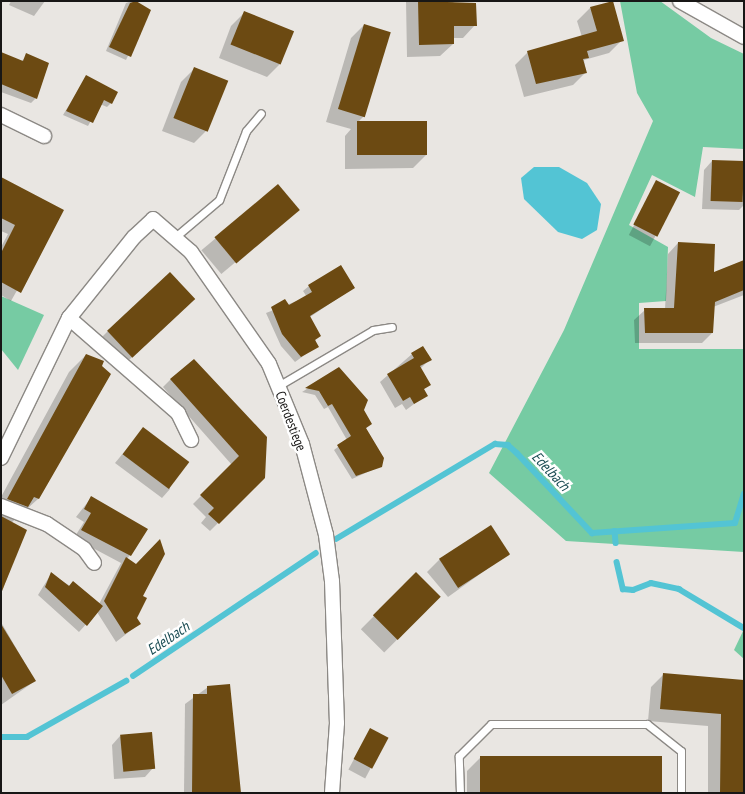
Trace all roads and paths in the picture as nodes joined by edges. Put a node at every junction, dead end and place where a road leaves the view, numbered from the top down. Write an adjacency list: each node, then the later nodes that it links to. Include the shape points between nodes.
1 (680, 1): 2 (street)
2 (744, 37)
3 (261, 113): 6 (lane, via 246,131 219,200)
4 (1, 115): 5 (street)
5 (44, 136)
6 (174, 238): 7 (street, Coerdestiege, via 153,219 134,236); 9 (street, Coerdestiege, via 191,252 269,364)
7 (69, 318): 10 (street, via 178,413); 11 (street, Coerdestiege)
8 (392, 327): 9 (lane, via 373,330)
9 (278, 386): 14 (street, Coerdestiege, via 302,444 326,535 332,581 337,723)
10 (191, 440)
11 (1, 458)
12 (1, 506): 13 (street, via 47,524 84,549)
13 (94, 563)
14 (332, 793)
15 (460, 793): 16 (lane, via 459,756 491,724 647,724 681,751)
16 (681, 793)

